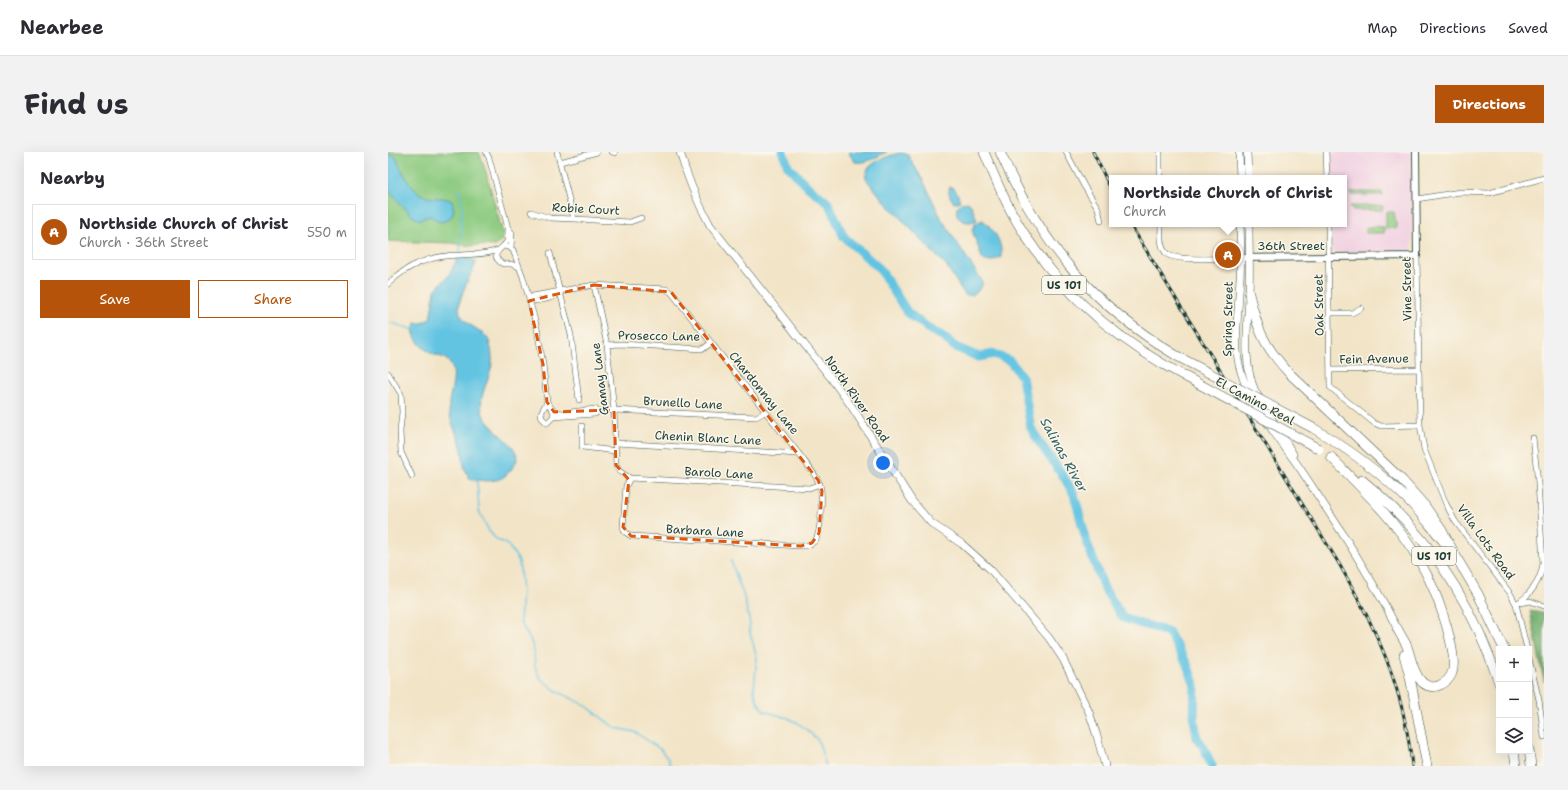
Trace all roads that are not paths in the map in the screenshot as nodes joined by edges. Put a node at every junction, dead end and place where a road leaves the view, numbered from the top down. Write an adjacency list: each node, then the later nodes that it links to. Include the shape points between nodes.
1 (486, 152): 28 (street)
2 (557, 152): 13 (street)
3 (596, 152): 13 (street)
4 (680, 152): 82 (main road, North River Road, via 690,184 710,225 852,407 912,501 931,523 962,544 990,569 1049,638 1063,659 1086,705)
5 (984, 152): 65 (highway, El Camino Real / US 101, bridge, via 1013,214 1036,250 1089,311 1157,362)
6 (1000, 152): 71 (highway, El Camino Real / US 101, bridge, via 1015,185 1048,241 1077,276 1124,320 1177,356 1340,444 1374,469 1407,499)
7 (1066, 152): 23 (street, via 1098,208)
8 (1160, 152): 14 (street)
9 (1239, 152): 15 (main road)
10 (1247, 152): 16 (main road)
11 (1326, 152): 17 (street)
12 (1416, 152): 19 (street, Vine Street)
13 (560, 162): 22 (street)
14 (1160, 175)
15 (1240, 175)
16 (1248, 175)
17 (1327, 175)
18 (1544, 178): 19 (street, via 1489,193 1460,192)
19 (1417, 199): 34 (street, Vine Street)
20 (531, 212): 22 (street, Robie Court, via 550,218)
21 (641, 218): 22 (street, Robie Court, via 630,222)
22 (574, 220)
23 (1101, 221)
24 (1161, 227): 37 (street, 36th Street, via 1161,239 1166,253 1176,258)
25 (1240, 227): 37 (main road, Spring Street)
26 (1249, 227): 38 (main road, Spring Street)
27 (1328, 227): 36 (street, Oak Street)
28 (508, 228): 29 (street, via 507,240); 30 (street, via 512,237)
29 (503, 246): 30 (street); 31 (street)
30 (511, 248): 35 (street)
31 (498, 250): 33 (street); 39 (street, via 496,254)
32 (550, 253): 44 (street)
33 (482, 254): 39 (street); 42 (street, via 431,258 415,265)
34 (1417, 256): 36 (street, 36th Street); 51 (street, Vine Street)
35 (515, 257): 40 (street); 41 (street)
36 (1328, 257): 38 (street, 36th Street); 48 (street, Oak Street)
37 (1241, 258): 38 (street, 36th Street); 66 (main road, Spring Street, via 1237,340 1241,372 1258,409)
38 (1249, 258): 45 (main road, Spring Street)
39 (499, 261): 40 (street)
40 (510, 264): 41 (street)
41 (519, 267): 46 (street)
42 (388, 284)
43 (594, 286): 44 (street); 49 (street, Chardonnay Lane, via 668,290); 50 (street, Gamay Lane)
44 (560, 292): 46 (street, via 556,296 537,301); 54 (street, via 571,335)
45 (1249, 294): 66 (main road, Spring Street, via 1247,356 1250,381); 71 (highway, via 1259,329 1272,354 1402,480 1441,529)
46 (529, 300): 55 (street, via 543,364)
47 (1361, 308): 48 (street, via 1352,313)
48 (1329, 313): 52 (street, Oak Street)
49 (711, 343): 50 (street, Prosecco Lane, via 703,348); 57 (street, Chardonnay Lane)
50 (607, 345): 56 (street, Gamay Lane)
51 (1419, 368): 52 (street, Fein Avenue); 59 (street, Vine Street)
52 (1330, 370): 59 (street, Oak Street, via 1330,387 1374,423 1381,426)
53 (388, 373): 68 (street, via 401,394 402,452)
54 (579, 400)
55 (546, 402): 58 (street); 58 (street, Brunello Lane, via 541,413 542,418 547,423)
56 (614, 410): 57 (street, Brunello Lane, via 756,417); 58 (street, Brunello Lane, via 561,418); 62 (street, Gamay Lane)
57 (765, 412): 64 (street, Chardonnay Lane)
58 (553, 414)
59 (1420, 425): 72 (street, Villa Lots Road, via 1424,449 1446,504 1455,520 1504,583)
60 (582, 426): 63 (street, via 582,447)
61 (1533, 438): 72 (street, via 1544,563 1533,589 1524,600)
62 (616, 443): 63 (street, Gamay Lane); 64 (street, Chenin Blanc Lane)
63 (616, 451): 67 (street, Gamay Lane, via 616,465)
64 (799, 454): 70 (street, Chardonnay Lane)
65 (1331, 457): 74 (highway, via 1389,517 1419,560 1434,592 1448,634 1454,666 1452,673 1440,686 1427,686 1422,682); 78 (highway, El Camino Real / US 101, via 1371,487 1400,514 1439,561 1478,629)
66 (1300, 469): 74 (main road, Spring Street, via 1382,598)
67 (619, 471): 69 (street, Barolo Lane)
68 (412, 476)
69 (630, 478): 70 (street, Barolo Lane, via 809,488); 70 (street, Barbara Lane, via 623,527 625,532 636,538 807,546 819,533 822,491)
70 (820, 484)
71 (1463, 568): 75 (highway, El Camino Real / US 101)
72 (1516, 604): 73 (street, via 1530,601); 76 (street, Villa Lots Road)
73 (1544, 606)
74 (1397, 628): 83 (highway, via 1410,677)
75 (1503, 646)
76 (1526, 646)
77 (1532, 671): 79 (street)
78 (1499, 682)
79 (1544, 737)
80 (1514, 754): 84 (highway)
81 (1530, 754): 85 (highway)
82 (1105, 766)
83 (1427, 766)
84 (1516, 766)
85 (1531, 766)

